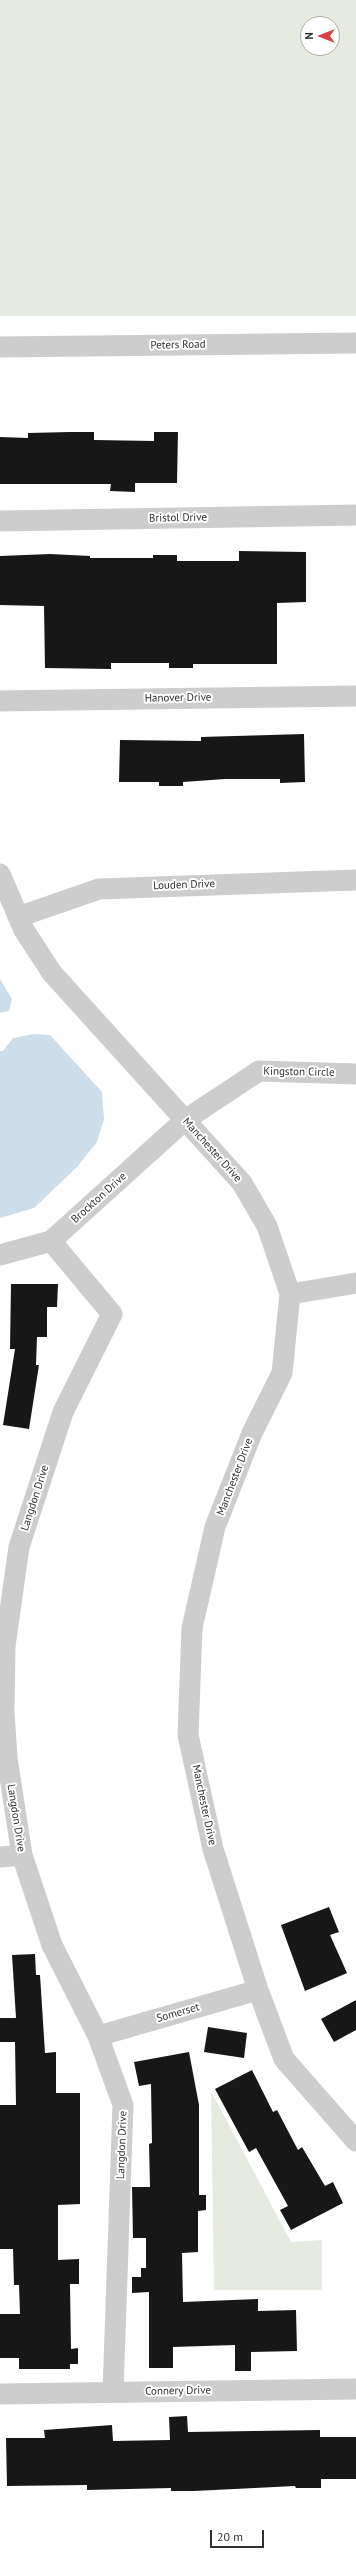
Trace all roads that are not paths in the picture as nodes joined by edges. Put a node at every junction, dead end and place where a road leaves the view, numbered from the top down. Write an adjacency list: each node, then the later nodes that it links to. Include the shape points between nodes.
1 (356, 343): 2 (street, Peters Road)
2 (0, 347)
3 (356, 515): 4 (street, Bristol Drive)
4 (0, 521)
5 (356, 696): 6 (street, Hanover Drive)
6 (0, 701)
7 (0, 874): 9 (street, Manchester Drive)
8 (356, 880): 9 (street, Louden Drive, via 99,889)
9 (18, 917): 11 (street, Manchester Drive, via 34,948 52,973)
10 (356, 1074): 11 (street, Kingston Circle, via 259,1071)
11 (185, 1120): 12 (street, Brockton Drive); 15 (street, Manchester Drive, via 242,1183 267,1226)
12 (51, 1241): 13 (street, Brockton Drive); 16 (street, Langdon Drive, via 112,1314 64,1412 19,1547)
13 (0, 1255)
14 (356, 1283): 15 (street)
15 (290, 1294): 19 (street, Manchester Drive, via 282,1373 252,1433 215,1527 192,1628 188,1735 213,1849)
16 (2, 1646): 17 (street, Langdon Drive, via 7,1758)
17 (22, 1855): 18 (street); 20 (street, Langdon Drive, via 52,1945)
18 (0, 1857)
19 (258, 1990): 20 (street, Somerset); 21 (street, Manchester Drive, via 284,2059)
20 (98, 2036): 23 (street, Langdon Drive, via 123,2105)
21 (356, 2141)
22 (356, 2389): 23 (street, Connery Drive)
23 (113, 2392): 24 (street, Connery Drive)
24 (0, 2394)

